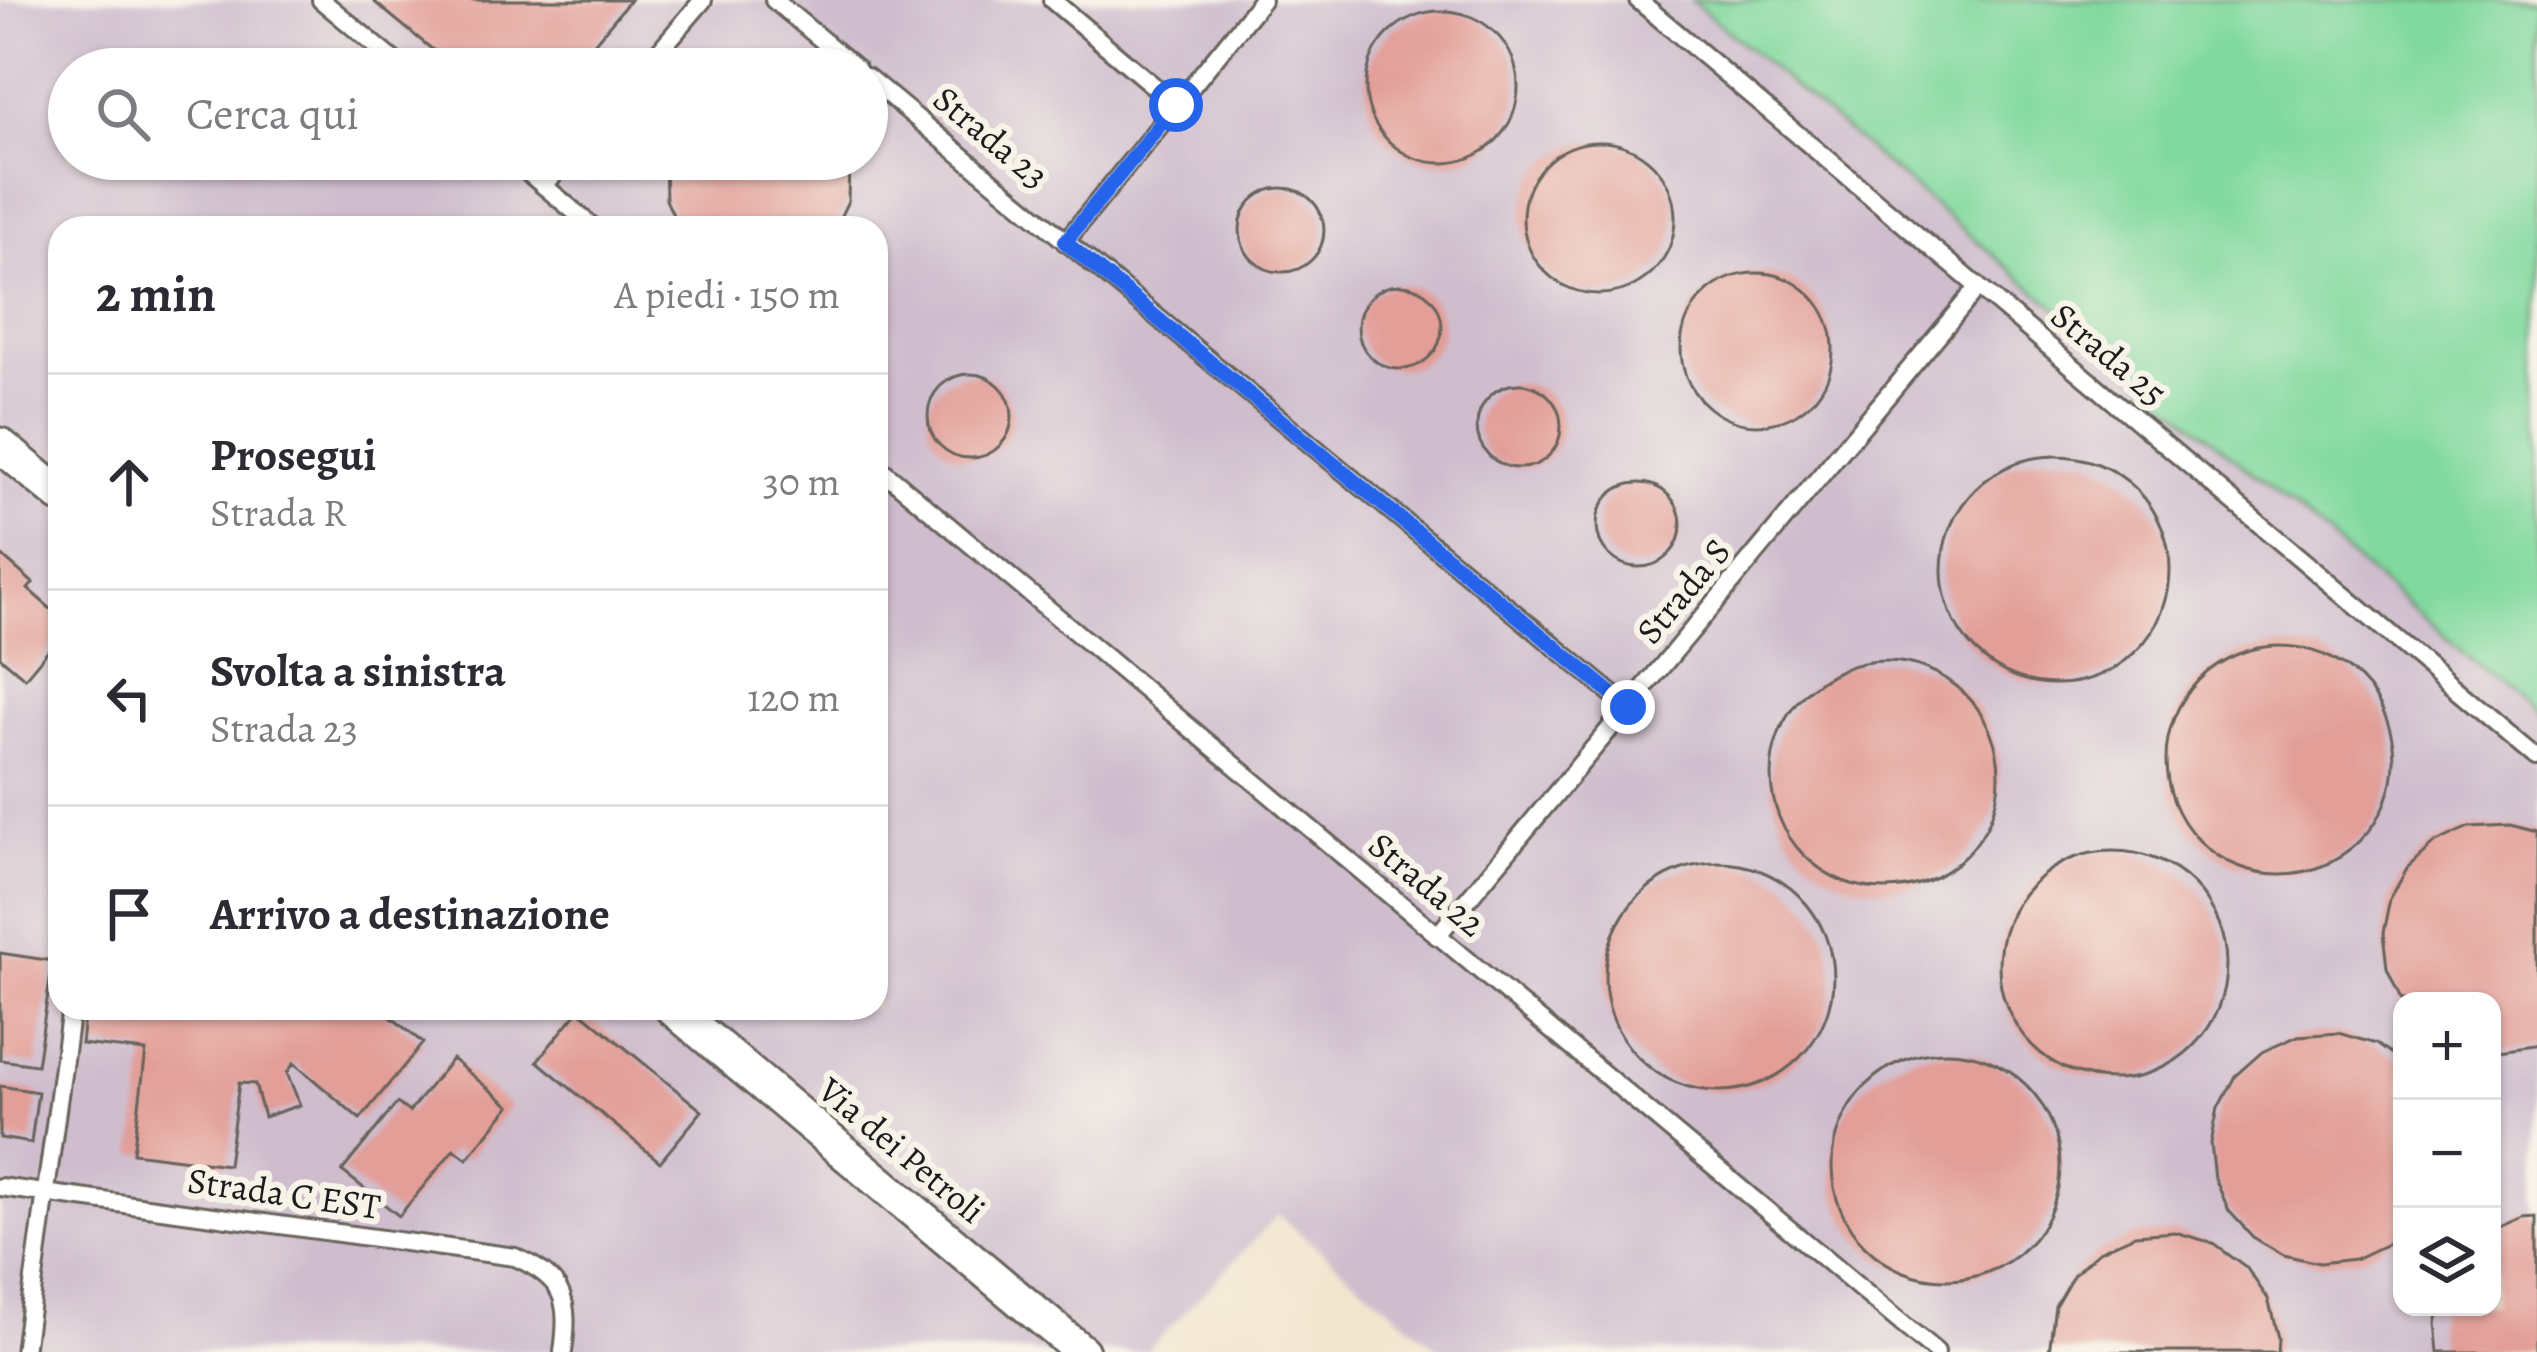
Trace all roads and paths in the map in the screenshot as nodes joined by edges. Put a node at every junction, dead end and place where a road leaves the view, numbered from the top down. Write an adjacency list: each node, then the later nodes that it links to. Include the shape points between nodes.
1 (321, 0): 7 (lane)
2 (703, 0): 8 (lane)
3 (773, 0): 9 (lane)
4 (1052, 0): 11 (lane)
5 (1262, 0): 11 (lane)
6 (1638, 0): 17 (lane, Strada 25)
7 (379, 48)
8 (662, 48)
9 (831, 48)
10 (888, 94): 16 (lane, Strada 23)
11 (1176, 105): 16 (lane)
12 (538, 180): 14 (lane)
13 (548, 180): 14 (lane)
14 (544, 185): 15 (lane)
15 (580, 216)
16 (1065, 242): 21 (lane, Strada 23)
17 (1978, 287): 21 (lane, Strada S); 22 (lane, Strada 25)
18 (0, 445): 20 (street)
19 (888, 475): 23 (lane, Strada 22)
20 (48, 485)
21 (1628, 707): 23 (lane, Strada S)
22 (2537, 758)
23 (1438, 936): 31 (lane, Strada 22)
24 (69, 1020): 27 (lane)
25 (686, 1020): 30 (street, Via dei Petroli)
26 (0, 1187): 27 (lane, Strada C EST)
27 (45, 1193): 28 (lane); 29 (lane, Strada C EST, via 515,1258 553,1279 562,1294)
28 (24, 1352)
29 (563, 1352)
30 (1082, 1352)
31 (1936, 1352)

